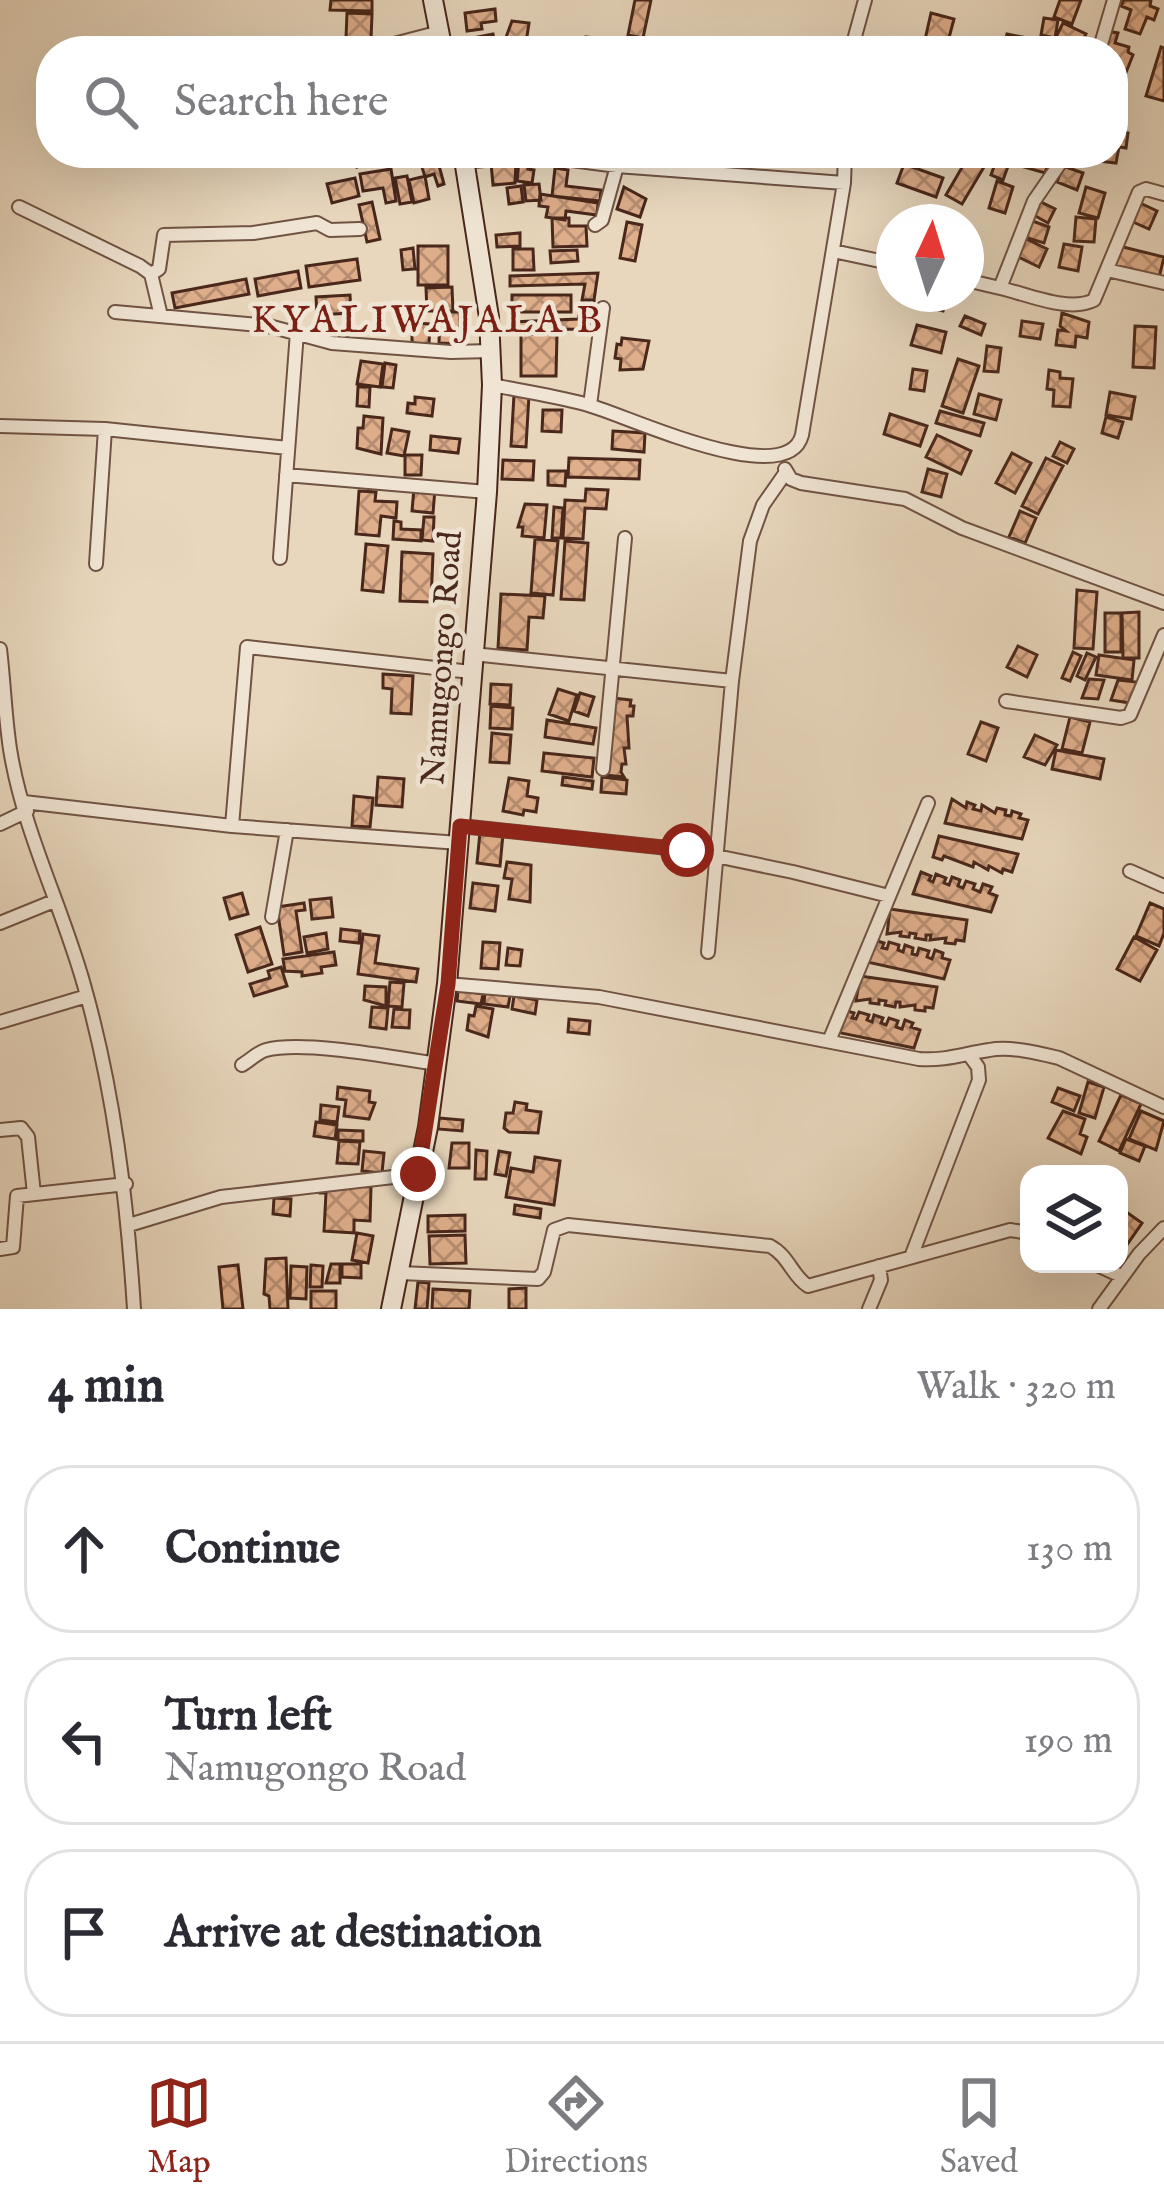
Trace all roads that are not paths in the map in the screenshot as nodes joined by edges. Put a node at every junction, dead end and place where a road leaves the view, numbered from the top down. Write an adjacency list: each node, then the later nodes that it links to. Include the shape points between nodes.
1 (433, 0): 4 (main road)
2 (866, 0): 5 (street)
3 (1114, 0): 6 (street)
4 (441, 36)
5 (855, 36)
6 (1104, 36)
7 (465, 168): 28 (main road, Namugongo Road)
8 (616, 168): 15 (street)
9 (644, 168): 12 (street)
10 (844, 168): 12 (street)
11 (1057, 168): 23 (street, via 1034,201)
12 (844, 183): 17 (street)
13 (1164, 194): 19 (street, via 1139,192)
14 (20, 207): 20 (street)
15 (595, 225)
16 (360, 229): 20 (street, via 317,223 164,235)
17 (833, 251): 18 (street); 34 (street, via 799,448)
18 (876, 260)
19 (1107, 270): 21 (street); 23 (street, via 1085,305)
20 (152, 274): 26 (street)
21 (1164, 283)
22 (984, 284): 23 (street)
23 (1000, 288)
24 (603, 308): 30 (street)
25 (115, 312): 26 (street)
26 (161, 316): 27 (street)
27 (297, 332): 28 (street, via 332,343); 33 (street)
28 (491, 350): 29 (main road, Namugongo Road)
29 (492, 385): 30 (street); 37 (main road, Namugongo Road)
30 (590, 405): 34 (street, via 662,434)
31 (0, 426): 32 (street)
32 (105, 429): 33 (street); 40 (street)
33 (288, 448): 36 (street)
34 (780, 457): 35 (street)
35 (786, 472): 41 (street, via 801,483 905,500); 46 (street, via 754,524)
36 (286, 475): 37 (street); 39 (street)
37 (487, 492): 44 (main road, Namugongo Road)
38 (625, 538): 45 (street)
39 (280, 558)
40 (96, 564)
41 (1164, 603)
42 (1164, 635): 47 (street, via 1130,715)
43 (0, 649): 48 (street)
44 (472, 663): 45 (street); 53 (street, via 247,646); 55 (main road, Namugongo Road)
45 (612, 669): 46 (street); 49 (street)
46 (732, 682): 56 (street)
47 (1006, 700)
48 (5, 754): 51 (street)
49 (603, 769)
50 (928, 803): 59 (street)
51 (25, 807): 52 (street); 53 (street); 60 (street)
52 (0, 824)
53 (232, 826): 54 (street)
54 (287, 830): 55 (street); 61 (street)
55 (460, 835): 56 (street); 64 (main road, Namugongo Road)
56 (717, 856): 59 (street); 63 (street)
57 (1130, 871): 58 (street)
58 (1164, 886)
59 (889, 896): 67 (street)
60 (54, 901): 62 (street); 65 (street)
61 (272, 917)
62 (0, 922)
63 (708, 952)
64 (448, 984): 67 (street, via 598,997); 69 (main road, Namugongo Road)
65 (87, 996): 66 (street); 74 (street)
66 (0, 1022)
67 (830, 1041): 68 (street, via 919,1059)
68 (970, 1056): 71 (street, via 1003,1049 1059,1058); 80 (street, via 979,1080)
69 (436, 1064): 70 (street, via 297,1049 265,1050); 73 (main road, Namugongo Road)
70 (242, 1065)
71 (1164, 1107)
72 (0, 1130): 75 (street, via 21,1128 28,1137)
73 (418, 1174): 76 (street, via 221,1197); 82 (main road, Namugongo Road)
74 (126, 1184): 75 (street); 76 (street)
75 (34, 1194): 79 (street, via 17,1196 13,1247)
76 (129, 1225): 85 (street)
77 (1164, 1228): 84 (street)
78 (1020, 1232): 80 (street)
79 (0, 1249)
80 (911, 1257): 81 (street)
81 (879, 1266): 82 (street, via 808,1286 770,1246 568,1225 554,1231 538,1279); 87 (street)
82 (400, 1273): 86 (main road, Namugongo Road)
83 (1114, 1273): 84 (street)
84 (1121, 1276): 88 (street)
85 (134, 1309)
86 (391, 1309)
87 (869, 1309)
88 (1099, 1309)

